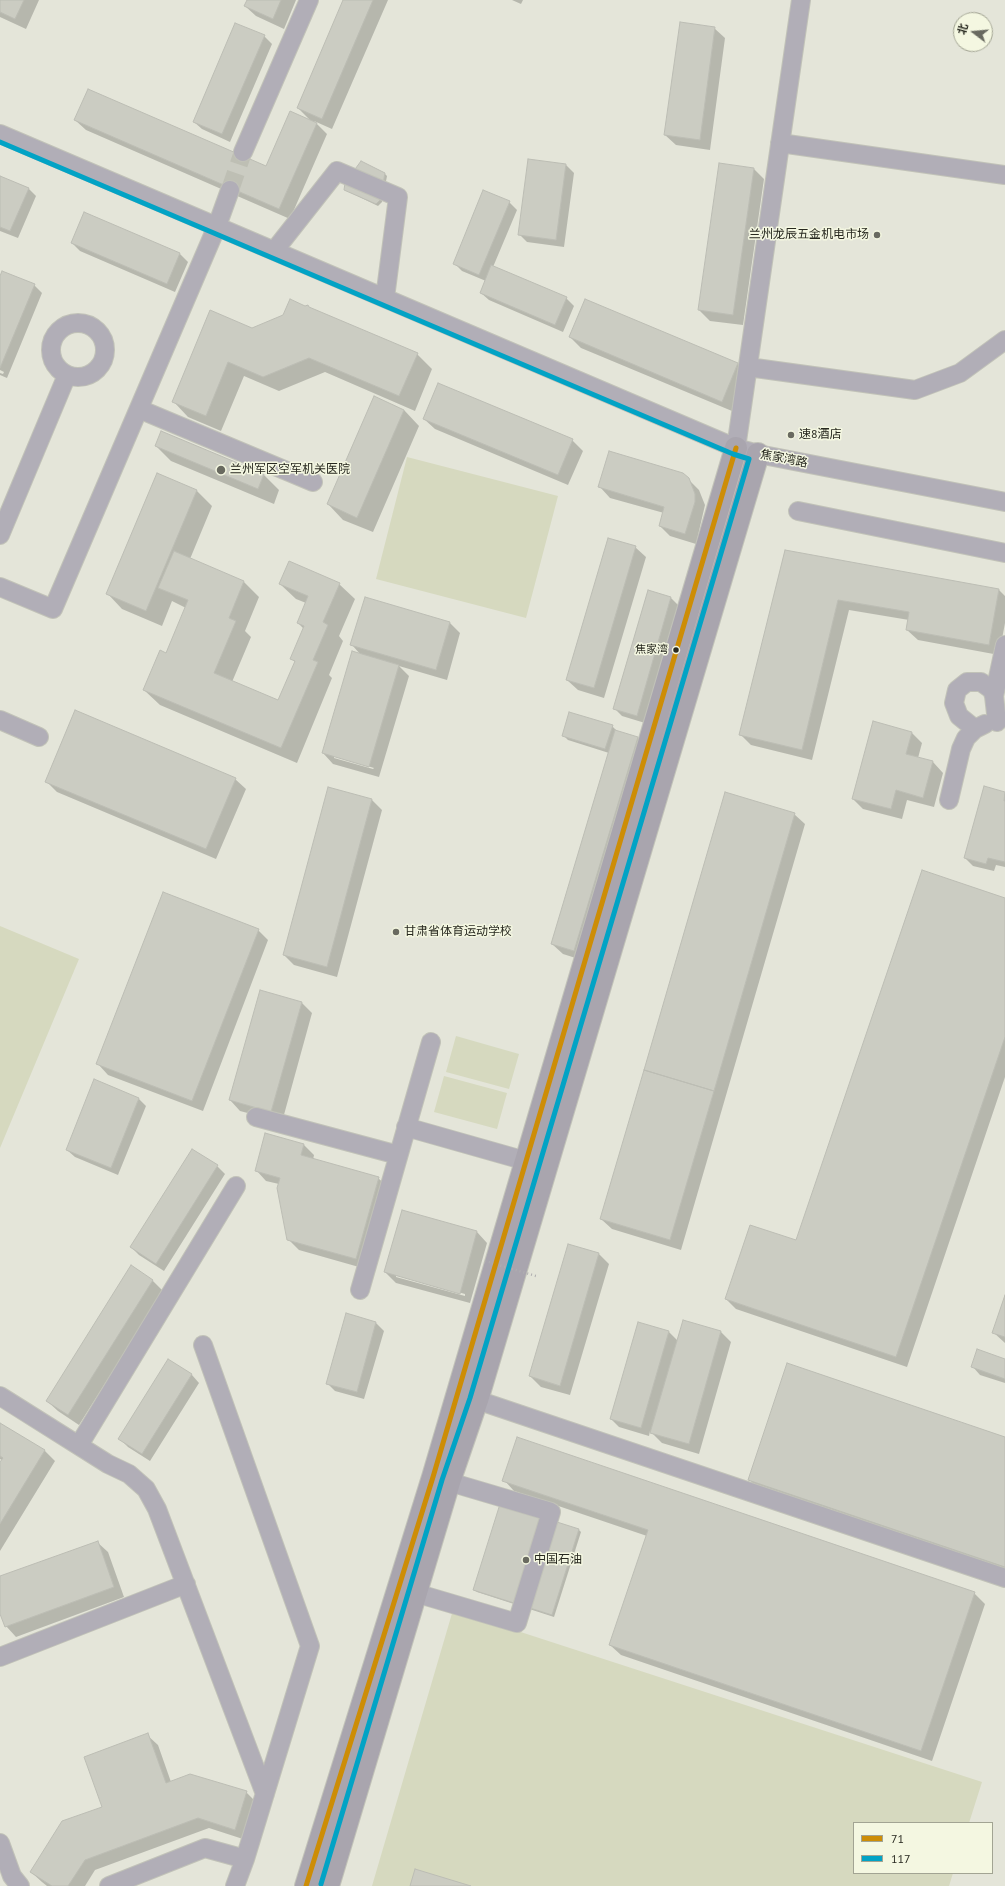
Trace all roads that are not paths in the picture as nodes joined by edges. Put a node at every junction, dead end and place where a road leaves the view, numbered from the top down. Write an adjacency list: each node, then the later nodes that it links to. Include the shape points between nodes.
1 (309, 0): 5 (street)
2 (801, 0): 4 (street)
3 (0, 134): 8 (street, 焦家湾路)
4 (780, 143): 6 (street); 12 (street)
5 (243, 152)
6 (1005, 175)
7 (230, 190): 8 (street)
8 (217, 226): 9 (street, 焦家湾路); 14 (street)
9 (274, 251): 10 (street, 焦家湾路); 10 (street, via 337,171 398,197)
10 (385, 298): 15 (street, 焦家湾路)
11 (1005, 340): 12 (street, via 960,373 915,390)
12 (748, 367): 15 (street)
13 (67, 375): 20 (street)
14 (139, 409): 17 (street); 22 (street, via 53,609)
15 (736, 448): 16 (street, 焦家湾路); 34 (main road)
16 (758, 454): 18 (street, 焦家湾路); 39 (main road)
17 (313, 482)
18 (1005, 502)
19 (798, 511): 21 (street)
20 (0, 535)
21 (1005, 553)
22 (0, 587)
23 (1005, 645): 24 (street)
24 (994, 696): 26 (street); 27 (street, via 992,690 981,682 967,682 957,690 954,703 956,710 959,716)
25 (0, 720): 28 (street)
26 (1001, 723): 27 (street, via 986,724)
27 (975, 729): 29 (street, via 966,738 961,749)
28 (39, 737)
29 (949, 800)
30 (431, 1042): 32 (street)
31 (256, 1116): 33 (street)
32 (406, 1127): 33 (street); 34 (street)
33 (398, 1155): 36 (street)
34 (526, 1161): 41 (main road)
35 (236, 1186): 40 (street)
36 (360, 1290)
37 (203, 1345): 46 (street, via 310,1646)
38 (0, 1396): 40 (street)
39 (476, 1400): 41 (main road); 42 (street)
40 (79, 1445): 43 (street, via 129,1474 146,1489 158,1509)
41 (441, 1479): 44 (main road); 44 (street, via 551,1512 517,1623)
42 (1005, 1578)
43 (186, 1584): 45 (street); 46 (street)
44 (408, 1591): 52 (main road); 53 (main road)
45 (0, 1657)
46 (265, 1794): 48 (street)
47 (0, 1843): 49 (street, via 12,1876)
48 (245, 1859): 50 (street, via 205,1848); 51 (street)
49 (20, 1886)
50 (110, 1886)
51 (235, 1886)
52 (306, 1886)
53 (328, 1886)

